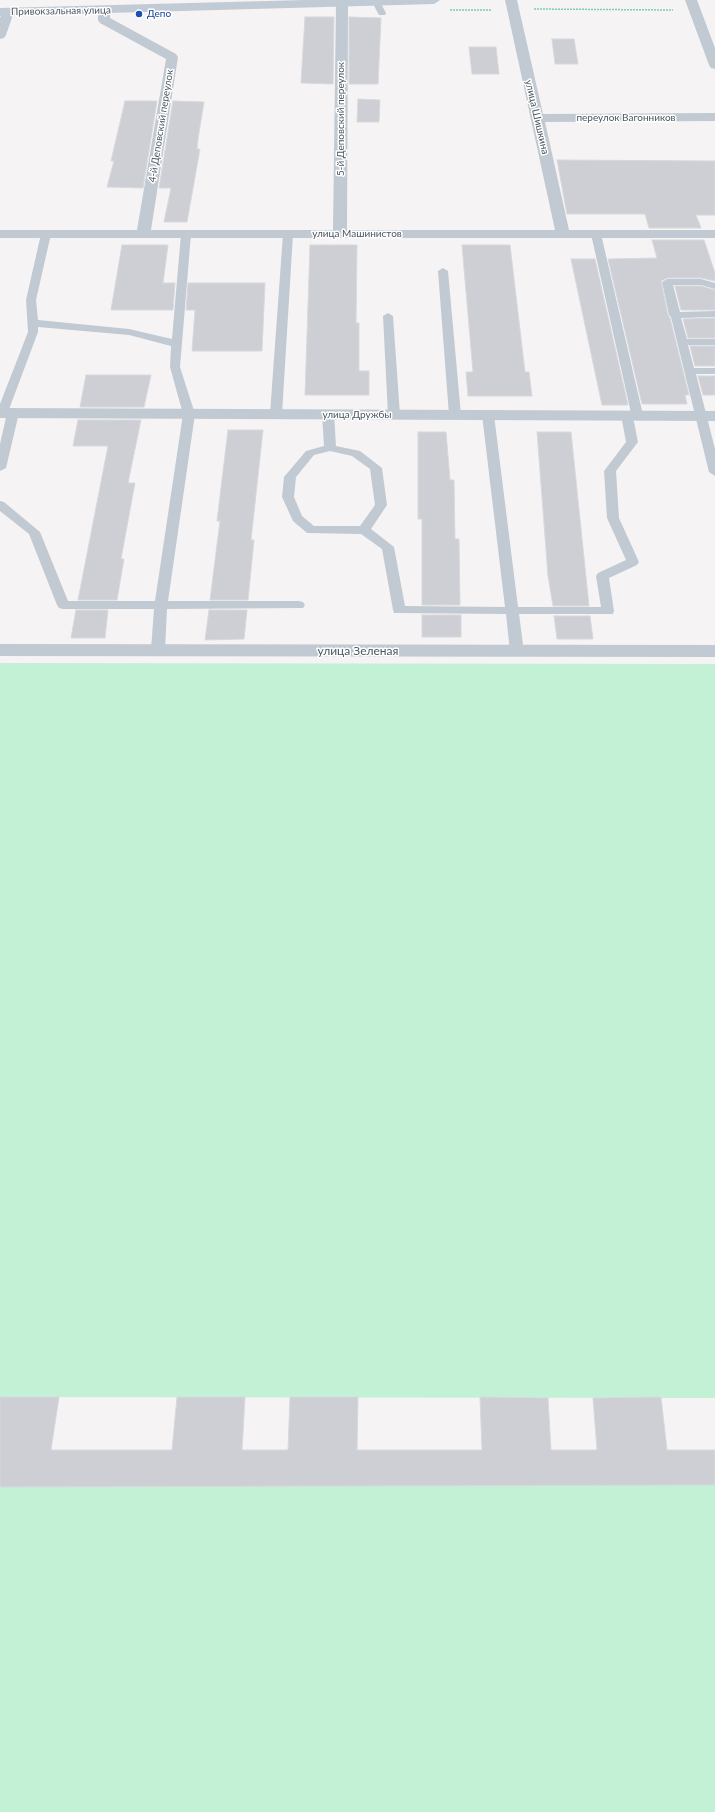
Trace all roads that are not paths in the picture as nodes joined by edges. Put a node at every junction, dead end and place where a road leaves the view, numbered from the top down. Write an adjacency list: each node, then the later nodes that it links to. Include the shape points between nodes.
1 (434, 0): 4 (street, Привокзальная улица)
2 (511, 0): 12 (street, улица Шишкина)
3 (691, 0): 10 (street)
4 (376, 2): 5 (street, Привокзальная улица); 8 (lane)
5 (342, 3): 6 (street, Привокзальная улица); 18 (street, 5-й Деповский переулок)
6 (104, 10): 7 (street, Привокзальная улица); 15 (street, 4-й Деповский переулок, via 104,20 172,57)
7 (4, 12): 9 (street)
8 (382, 13)
9 (0, 35)
10 (715, 64)
11 (715, 117): 12 (street, переулок Вагонников)
12 (538, 118): 19 (street, улица Шишкина)
13 (0, 234): 14 (street, улица Машинистов)
14 (46, 234): 15 (street, улица Машинистов); 27 (lane, via 31,300)
15 (143, 234): 16 (street, улица Машинистов)
16 (186, 234): 17 (street, улица Машинистов); 30 (lane)
17 (288, 234): 18 (street, улица Машинистов); 35 (lane)
18 (340, 234): 19 (street, улица Машинистов)
19 (563, 234): 20 (street, улица Машинистов)
20 (596, 234): 21 (street, улица Машинистов); 40 (lane)
21 (715, 234)
22 (443, 271): 38 (lane)
23 (715, 286): 25 (lane, via 701,282 667,282)
24 (715, 314): 25 (lane)
25 (674, 315): 28 (lane)
26 (388, 316): 37 (lane)
27 (33, 323): 30 (lane, via 128,332); 33 (lane, via 34,332)
28 (681, 342): 29 (lane); 31 (lane)
29 (715, 342)
30 (177, 344): 34 (lane, via 175,367)
31 (689, 371): 32 (lane); 41 (lane)
32 (715, 371)
33 (5, 413): 34 (street, улица Дружбы); 44 (lane)
34 (189, 414): 35 (street, улица Дружбы); 48 (lane)
35 (276, 414): 36 (street, улица Дружбы)
36 (328, 414): 37 (street, улица Дружбы); 42 (lane)
37 (394, 415): 38 (street, улица Дружбы)
38 (455, 415): 39 (street, улица Дружбы)
39 (488, 415): 40 (street, улица Дружбы); 50 (lane)
40 (632, 415): 41 (street, улица Дружбы); 50 (lane, via 632,442 610,471 613,518 632,562 602,576 608,611)
41 (708, 416): 43 (lane)
42 (330, 448): 47 (lane, via 356,453 376,468 381,505); 47 (lane, via 310,453 290,477 288,497 297,518 311,530)
43 (713, 460): 45 (lane)
44 (0, 468)
45 (715, 472)
46 (0, 505): 48 (lane, via 34,532 63,605)
47 (364, 530): 50 (lane, via 388,547 399,610)
48 (161, 604): 49 (lane); 52 (lane)
49 (299, 605)
50 (511, 611): 54 (lane)
51 (0, 650): 52 (street, улица Зеленая)
52 (158, 650): 54 (street, улица Зеленая)
53 (715, 651): 54 (street, улица Зеленая)
54 (516, 652)

